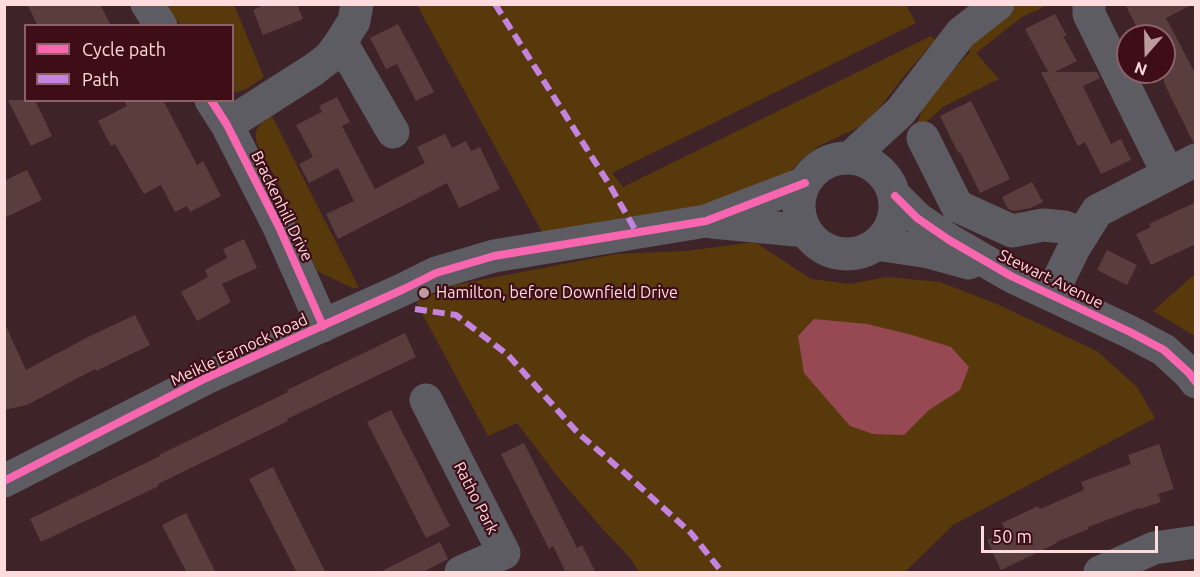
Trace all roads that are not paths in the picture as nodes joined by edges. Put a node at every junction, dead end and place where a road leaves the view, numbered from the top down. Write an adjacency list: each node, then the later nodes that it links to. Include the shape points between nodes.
1 (147, 4): 5 (street)
2 (357, 4): 6 (street, via 354,21)
3 (998, 4): 7 (street, via 961,33)
4 (1089, 4): 12 (street, via 1089,14)
5 (160, 24)
6 (341, 42): 8 (street, via 313,70); 9 (street)
7 (900, 112): 11 (street); 14 (street)
8 (219, 113): 21 (street, Brackenhill Drive, via 279,226)
9 (393, 132)
10 (923, 138): 17 (street, via 957,206 1012,231 1043,225)
11 (850, 157): 13 (street, via 832,159 816,168); 14 (street, via 880,170)
12 (1182, 167): 17 (street, via 1097,211)
13 (805, 183): 15 (street, Meikle Earnock Road); 16 (street, via 800,215)
14 (892, 189): 18 (street, via 896,212 889,230); 19 (street, Stewart Avenue, via 917,218)
15 (706, 221): 16 (street, Meikle Earnock Road); 21 (street, Meikle Earnock Road, via 494,256 436,273)
16 (806, 231): 18 (street, via 826,249 838,253 865,251)
17 (1082, 234): 20 (street)
18 (876, 244): 19 (street, Stewart Avenue, via 929,252)
19 (1011, 276): 20 (street, Stewart Avenue)
20 (1051, 295): 22 (street, Stewart Avenue, via 1164,350)
21 (323, 326): 24 (street, Meikle Earnock Road, via 206,378)
22 (1196, 382)
23 (426, 400): 26 (street, Ratho Park, via 504,553)
24 (4, 481)
25 (1196, 542): 27 (street, via 1154,548)
26 (461, 573)
27 (1100, 573)

